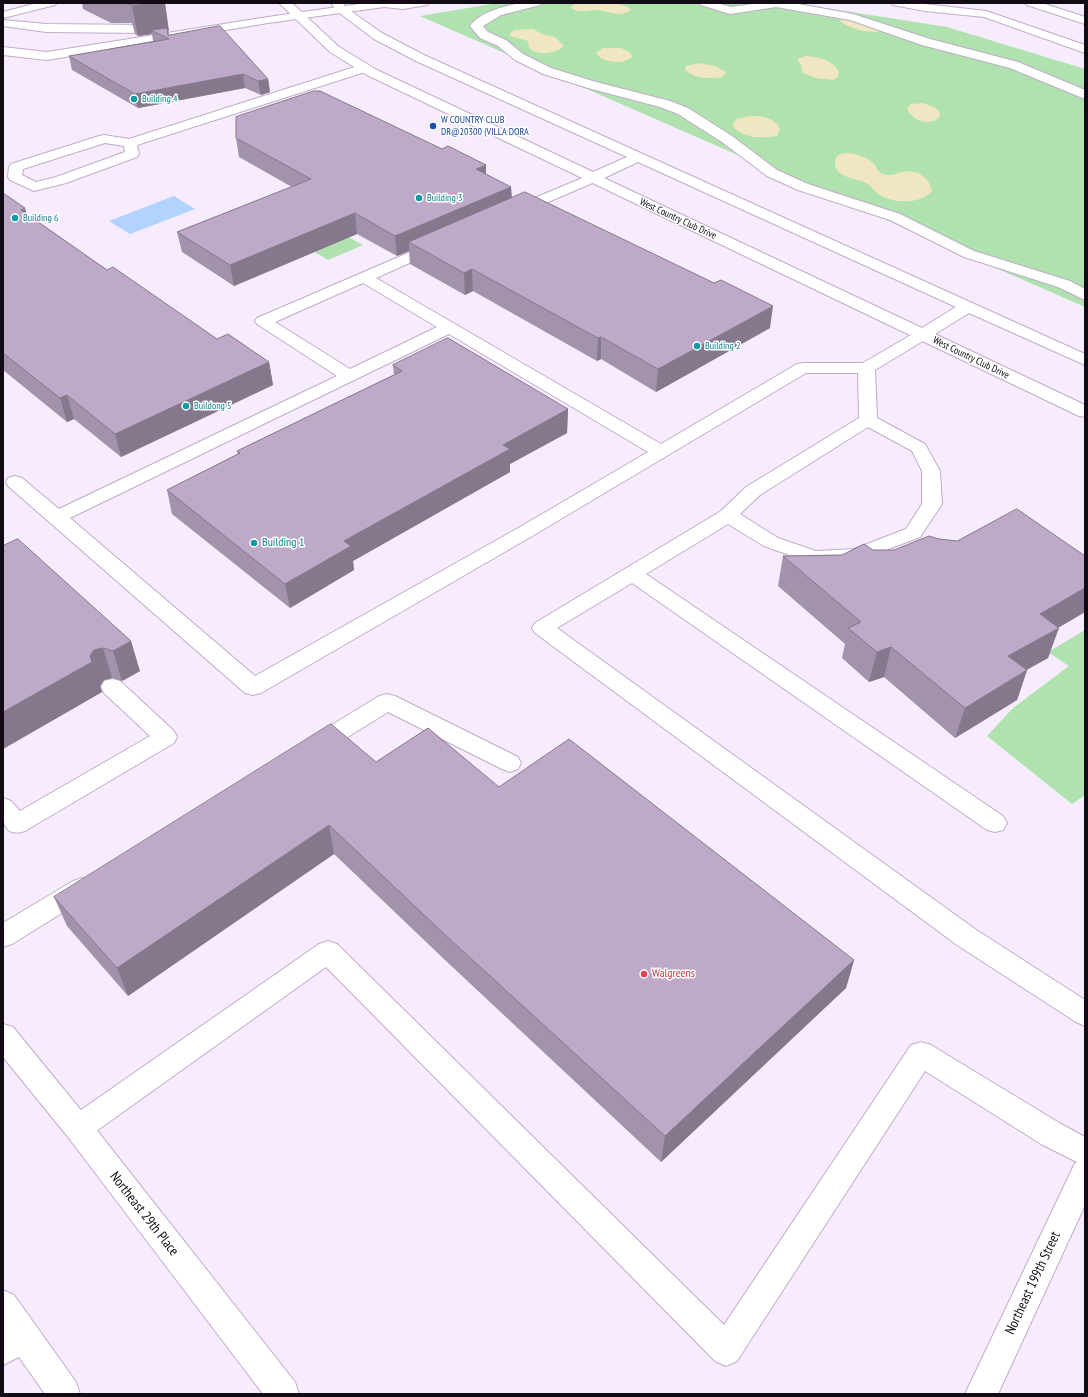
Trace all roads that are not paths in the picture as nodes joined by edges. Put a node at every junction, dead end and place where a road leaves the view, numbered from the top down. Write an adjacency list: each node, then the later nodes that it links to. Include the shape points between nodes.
1 (51, 3): 10 (street)
2 (285, 3): 11 (street, West Country Club Drive)
3 (423, 3): 8 (street, via 403,6)
4 (536, 3): 29 (street, via 487,16 476,26 484,35 547,71 683,111 727,139 772,173 803,187 896,217 969,254 1064,284)
5 (705, 3): 22 (street, via 730,11 776,4 852,17 926,42 1014,65)
6 (897, 3): 17 (street, via 986,14)
7 (1031, 3): 12 (street)
8 (384, 4): 9 (street)
9 (339, 6): 11 (street); 24 (street, via 378,36 420,58)
10 (3, 15)
11 (299, 16): 15 (street); 21 (street, West Country Club Drive, via 334,49)
12 (1085, 21)
13 (3, 23): 14 (street, via 46,28)
14 (98, 29): 15 (street); 16 (street)
15 (210, 29): 16 (street)
16 (130, 42): 19 (street)
17 (1085, 49)
18 (3, 51): 19 (street)
19 (47, 56): 20 (street)
20 (3, 64)
21 (364, 68): 23 (street); 25 (street, West Country Club Drive)
22 (1085, 95)
23 (130, 143): 23 (street, via 104,139 16,167 15,177 34,187 61,180 132,154)
24 (638, 157): 25 (street); 30 (street)
25 (592, 178): 26 (street); 32 (street, West Country Club Drive)
26 (501, 218)
27 (450, 240): 28 (street)
28 (363, 278): 31 (street); 35 (street, via 263,321)
29 (1085, 295)
30 (968, 307): 32 (street); 33 (street)
31 (449, 328): 35 (street); 38 (street)
32 (922, 334): 34 (street); 36 (street, West Country Club Drive)
33 (1085, 360)
34 (866, 368): 37 (street); 38 (street, via 803,368)
35 (349, 376): 41 (street)
36 (1085, 412)
37 (868, 420): 40 (street, via 753,491); 40 (street, via 919,448 931,471 932,504 913,533 857,555 816,558 771,542)
38 (662, 452): 41 (street, via 253,687)
39 (15, 482): 41 (street)
40 (728, 515): 42 (street)
41 (57, 517)
42 (632, 574): 47 (street); 50 (street, via 542,628 966,937)
43 (112, 687): 46 (street, via 166,737 17,824)
44 (293, 760): 45 (street, via 387,702)
45 (510, 763)
46 (3, 807)
47 (995, 823)
48 (98, 879): 49 (street)
49 (3, 936)
50 (1085, 1014)
51 (3, 1036): 52 (street, Northeast 29th Place)
52 (78, 1128): 53 (street, via 328,952 726,1350 920,1054); 58 (street, Northeast 29th Place)
53 (1085, 1152)
54 (1085, 1173): 59 (street, Northeast 199th Street)
55 (3, 1306): 56 (street)
56 (13, 1341): 57 (street)
57 (64, 1394)
58 (284, 1394)
59 (981, 1394)

